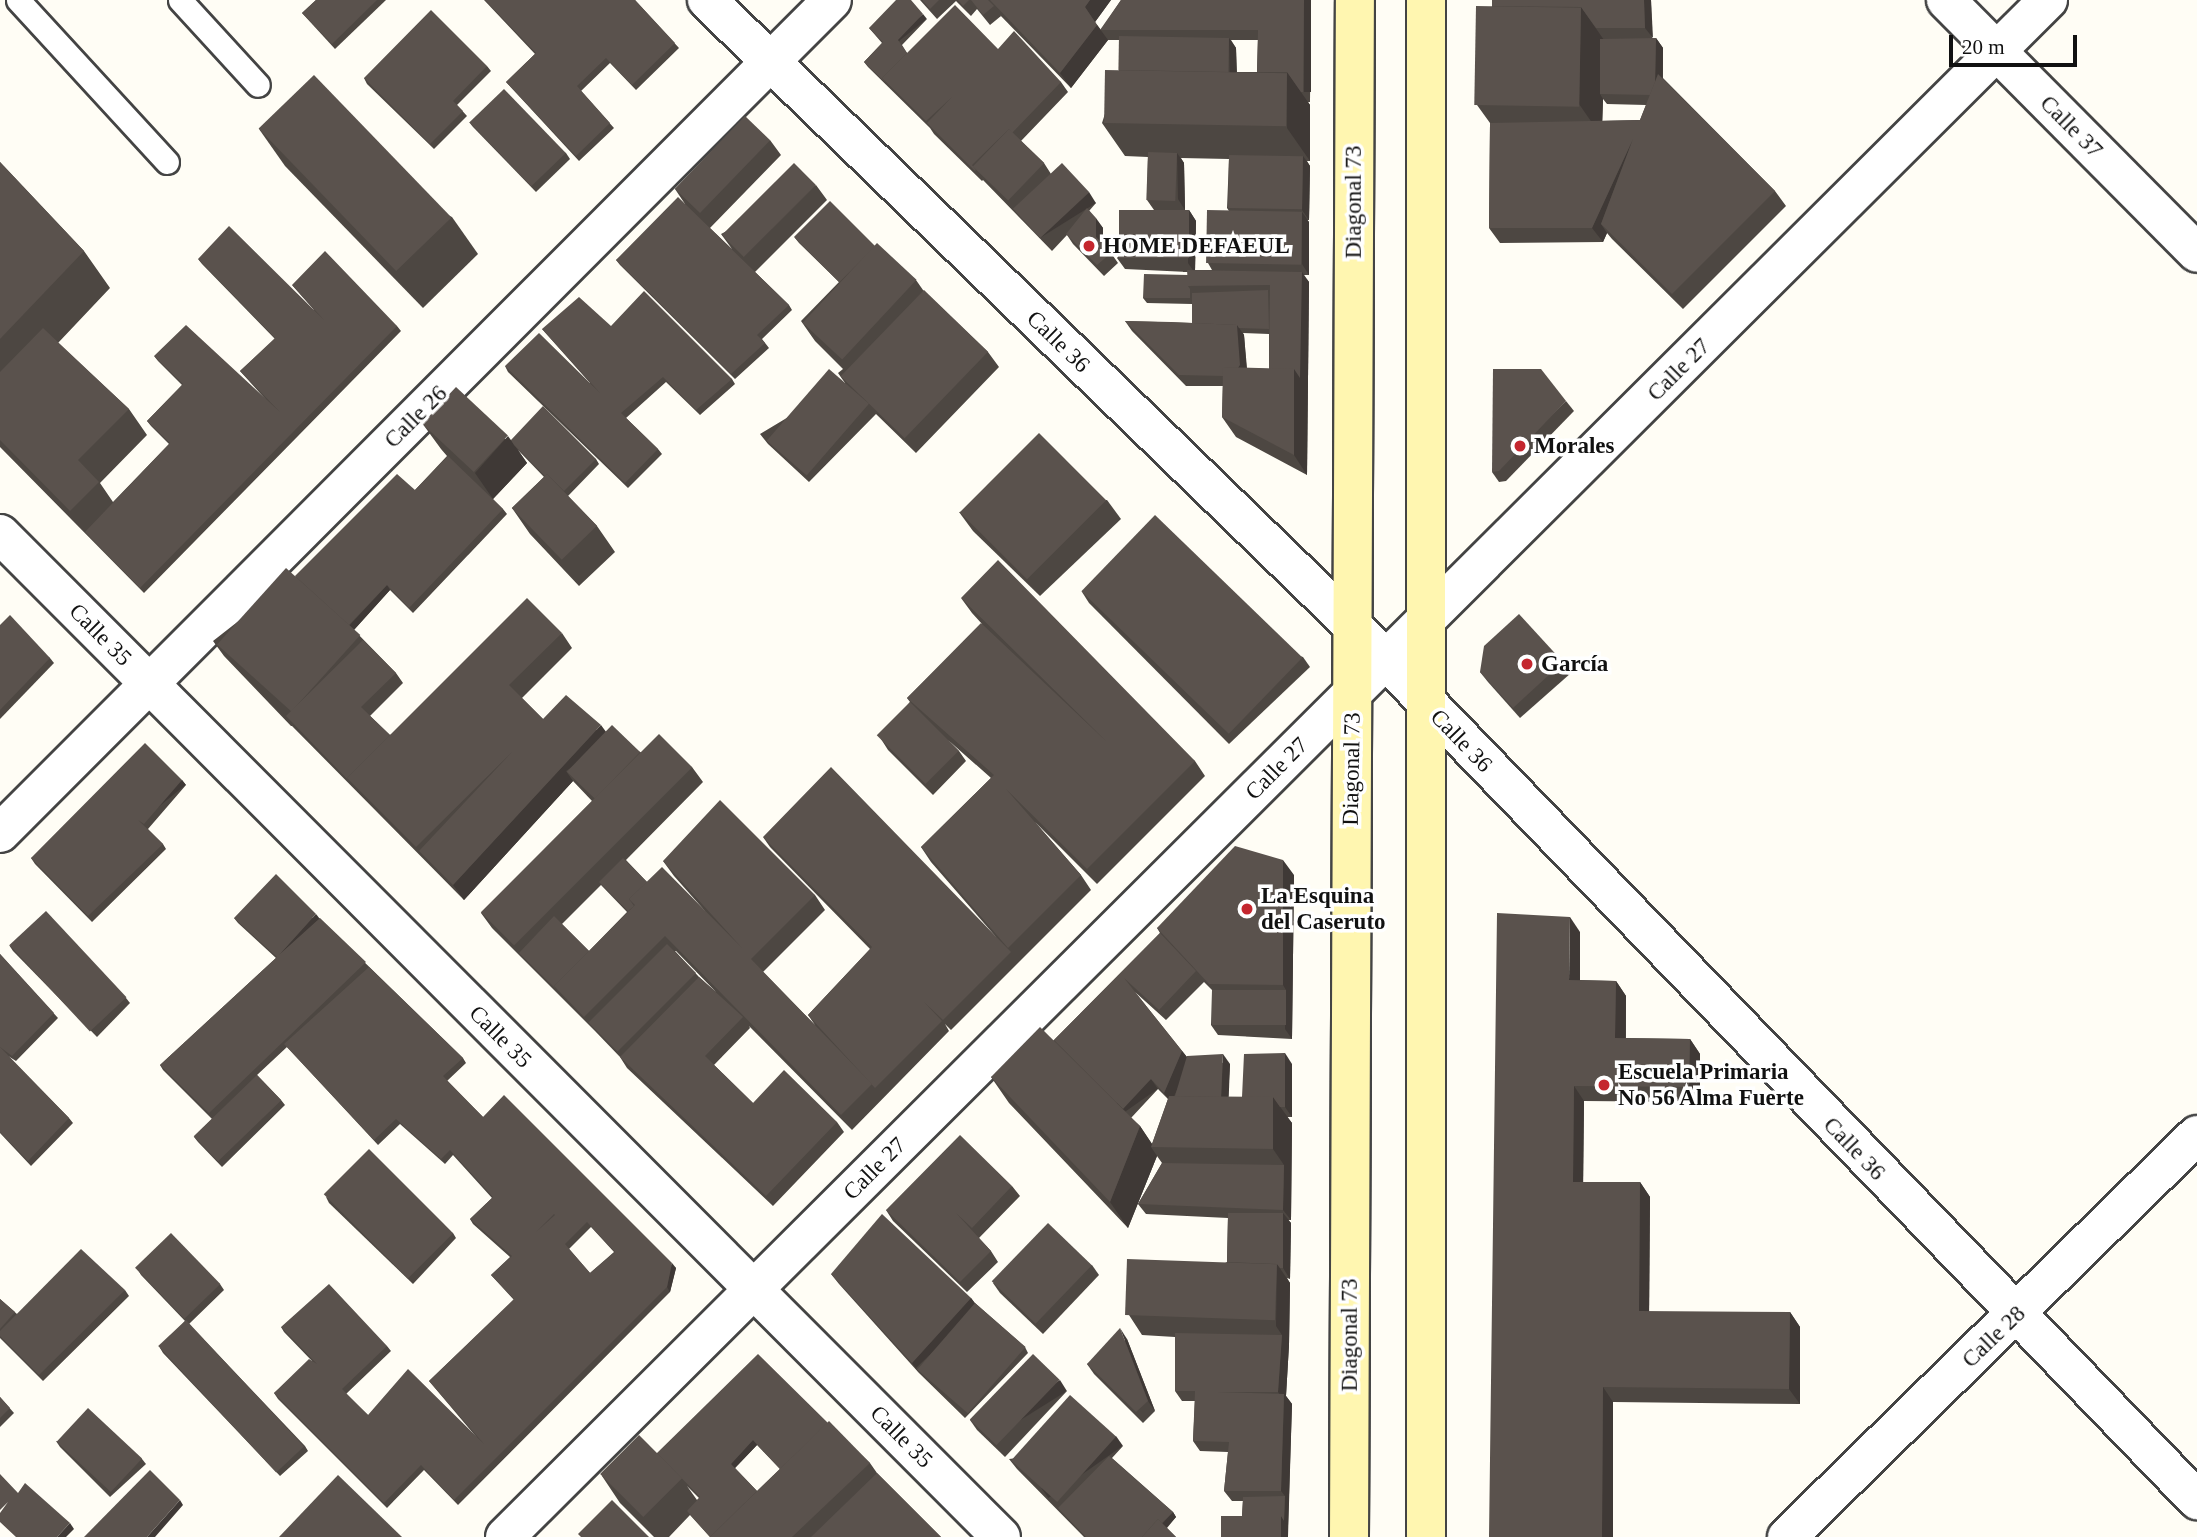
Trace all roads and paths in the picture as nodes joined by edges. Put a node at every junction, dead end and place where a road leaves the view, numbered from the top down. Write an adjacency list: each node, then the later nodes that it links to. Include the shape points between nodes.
1 (18, 0): 12 (lane)
2 (180, 0): 11 (lane)
3 (707, 0): 10 (street, Calle 36)
4 (832, 0): 10 (street, Calle 26)
5 (1355, 0): 16 (main road, Diagonal 73)
6 (1426, 0): 15 (main road)
7 (1946, 0): 9 (street, Calle 37)
8 (2048, 0): 9 (street, Calle 27)
9 (1996, 52): 13 (street, Calle 37); 15 (street, Calle 27)
10 (769, 63): 16 (street, Calle 36); 18 (street, Calle 26)
11 (258, 85)
12 (167, 162)
13 (2197, 253)
14 (0, 534): 18 (street, Calle 35)
15 (1426, 623): 17 (street, Calle 27); 20 (main road)
16 (1353, 627): 17 (street, Calle 36); 19 (main road, Diagonal 73)
17 (1386, 661): 19 (street, Calle 27); 20 (street, Calle 36)
18 (149, 684): 21 (street, Calle 26); 23 (street, Calle 35)
19 (1354, 693): 23 (street, Calle 27); 28 (main road, Diagonal 73)
20 (1426, 705): 24 (street, Calle 36); 29 (main road)
21 (0, 833)
22 (2197, 1135): 24 (street, Calle 28)
23 (752, 1290): 26 (street, Calle 27); 27 (street, Calle 35)
24 (2015, 1317): 25 (street, Calle 36); 30 (street, Calle 28)
25 (2197, 1500)
26 (505, 1537)
27 (1001, 1537)
28 (1349, 1537)
29 (1426, 1537)
30 (1787, 1537)

